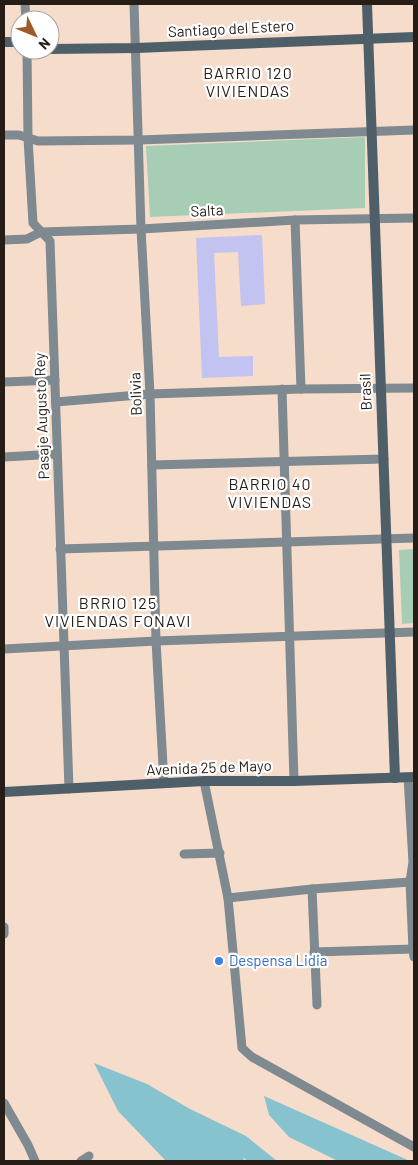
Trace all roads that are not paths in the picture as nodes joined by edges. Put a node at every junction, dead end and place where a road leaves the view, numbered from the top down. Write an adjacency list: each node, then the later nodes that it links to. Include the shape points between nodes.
1 (134, 4): 5 (street, Bolivia)
2 (367, 4): 4 (street, Brasil)
3 (414, 37): 4 (street, Santiago del Estero)
4 (368, 38): 5 (street, Santiago del Estero); 9 (street, Brasil)
5 (136, 48): 6 (street, Santiago del Estero); 12 (street, Bolivia)
6 (60, 49)
7 (27, 60): 11 (street, Pasaje Augusto Rey)
8 (414, 130): 9 (street)
9 (371, 132): 12 (street); 14 (street, Brasil)
10 (4, 135): 11 (street)
11 (28, 138): 12 (street, via 38,141); 17 (street, Pasaje Augusto Rey, via 33,223)
12 (139, 140): 16 (street, Bolivia)
13 (414, 218): 14 (street, Salta)
14 (375, 219): 15 (street, Salta); 23 (street, Brasil)
15 (295, 220): 16 (street, Salta); 22 (street)
16 (141, 228): 17 (street, Salta); 25 (street, Bolivia)
17 (41, 232): 18 (street, Salta, via 27,239); 19 (street, Pasaje Augusto Rey, via 50,241)
18 (4, 240)
19 (55, 380): 20 (street); 26 (street, Pasaje Augusto Rey)
20 (4, 382)
21 (414, 388): 23 (street)
22 (301, 389): 23 (street); 24 (street)
23 (381, 389): 29 (street, Brasil)
24 (282, 390): 25 (street); 30 (street)
25 (150, 394): 26 (street); 31 (street, Bolivia)
26 (56, 402): 27 (street, Pasaje Augusto Rey)
27 (57, 454): 28 (street); 36 (street, Pasaje Augusto Rey)
28 (4, 457)
29 (384, 459): 30 (street); 33 (street, Brasil)
30 (284, 461): 31 (street); 34 (street)
31 (152, 466): 35 (street, Bolivia)
32 (414, 538): 33 (street)
33 (386, 540): 34 (street); 38 (street, Brasil)
34 (287, 542): 35 (street); 39 (street)
35 (155, 546): 36 (street); 40 (street, Bolivia)
36 (60, 550): 41 (street, Pasaje Augusto Rey)
37 (414, 632): 38 (street)
38 (390, 633): 39 (street); 44 (street, Brasil)
39 (289, 636): 40 (street); 46 (street)
40 (156, 641): 41 (street); 47 (street, Bolivia)
41 (64, 646): 42 (street); 48 (street, Pasaje Augusto Rey)
42 (4, 649)
43 (411, 777): 44 (street, Avenida 25 de Mayo); 52 (street)
44 (395, 778): 46 (street, Avenida 25 de Mayo)
45 (204, 781): 46 (street, Avenida 25 de Mayo); 47 (street, Avenida 25 de Mayo); 50 (street)
46 (294, 781)
47 (164, 783): 48 (street, Avenida 25 de Mayo)
48 (69, 789): 49 (street, Avenida 25 de Mayo)
49 (4, 792)
50 (220, 853): 51 (street); 55 (street)
51 (184, 854)
52 (413, 862): 53 (street)
53 (410, 882): 54 (street); 59 (street)
54 (312, 888): 55 (street); 58 (street)
55 (228, 898): 62 (street, via 242,1048 252,1057)
56 (4, 927): 57 (street)
57 (4, 934)
58 (314, 952): 59 (street); 60 (street)
59 (413, 953)
60 (317, 1005)
61 (4, 1103): 64 (street)
62 (414, 1147)
63 (89, 1156): 65 (street)
64 (35, 1161)
65 (81, 1161)

